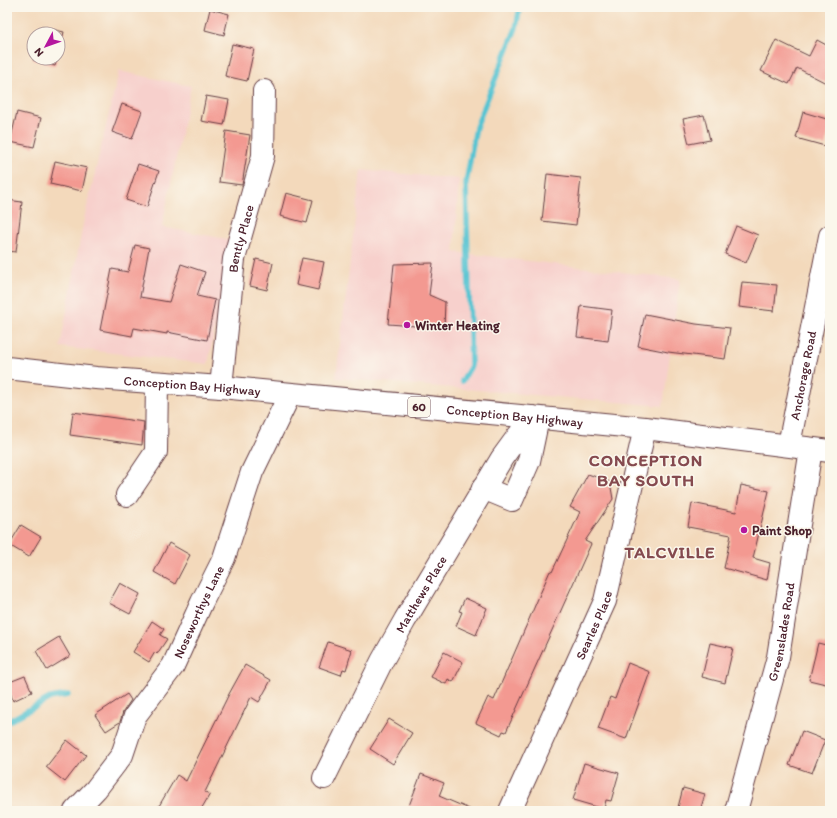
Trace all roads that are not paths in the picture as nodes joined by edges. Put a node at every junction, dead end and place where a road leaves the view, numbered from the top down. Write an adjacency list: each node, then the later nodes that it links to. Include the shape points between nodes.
1 (264, 92): 5 (street, Bently Place, via 263,156 234,259)
2 (830, 236): 9 (street, Anchorage Road)
3 (7, 368): 4 (street, Conception Bay Highway / 60)
4 (157, 383): 5 (street, Conception Bay Highway / 60); 12 (street, via 156,452)
5 (221, 387): 6 (street, Conception Bay Highway / 60)
6 (290, 394): 7 (street, Conception Bay Highway / 60); 14 (street, Noseworthys Lane, via 252,472 224,558 173,666 135,716 122,755)
7 (535, 418): 8 (street, Conception Bay Highway / 60); 11 (street, Matthews Place, via 502,458); 11 (street, via 529,461 512,500)
8 (644, 428): 9 (street, Conception Bay Highway / 60); 15 (street, Searles Place, via 605,601)
9 (789, 445): 10 (street, Conception Bay Highway / 60)
10 (820, 450): 16 (street, Greenslades Road, via 778,657)
11 (483, 488): 13 (street, Matthews Place, via 382,661)
12 (127, 495)
13 (324, 778)
14 (75, 811)
15 (510, 811)
16 (736, 811)

